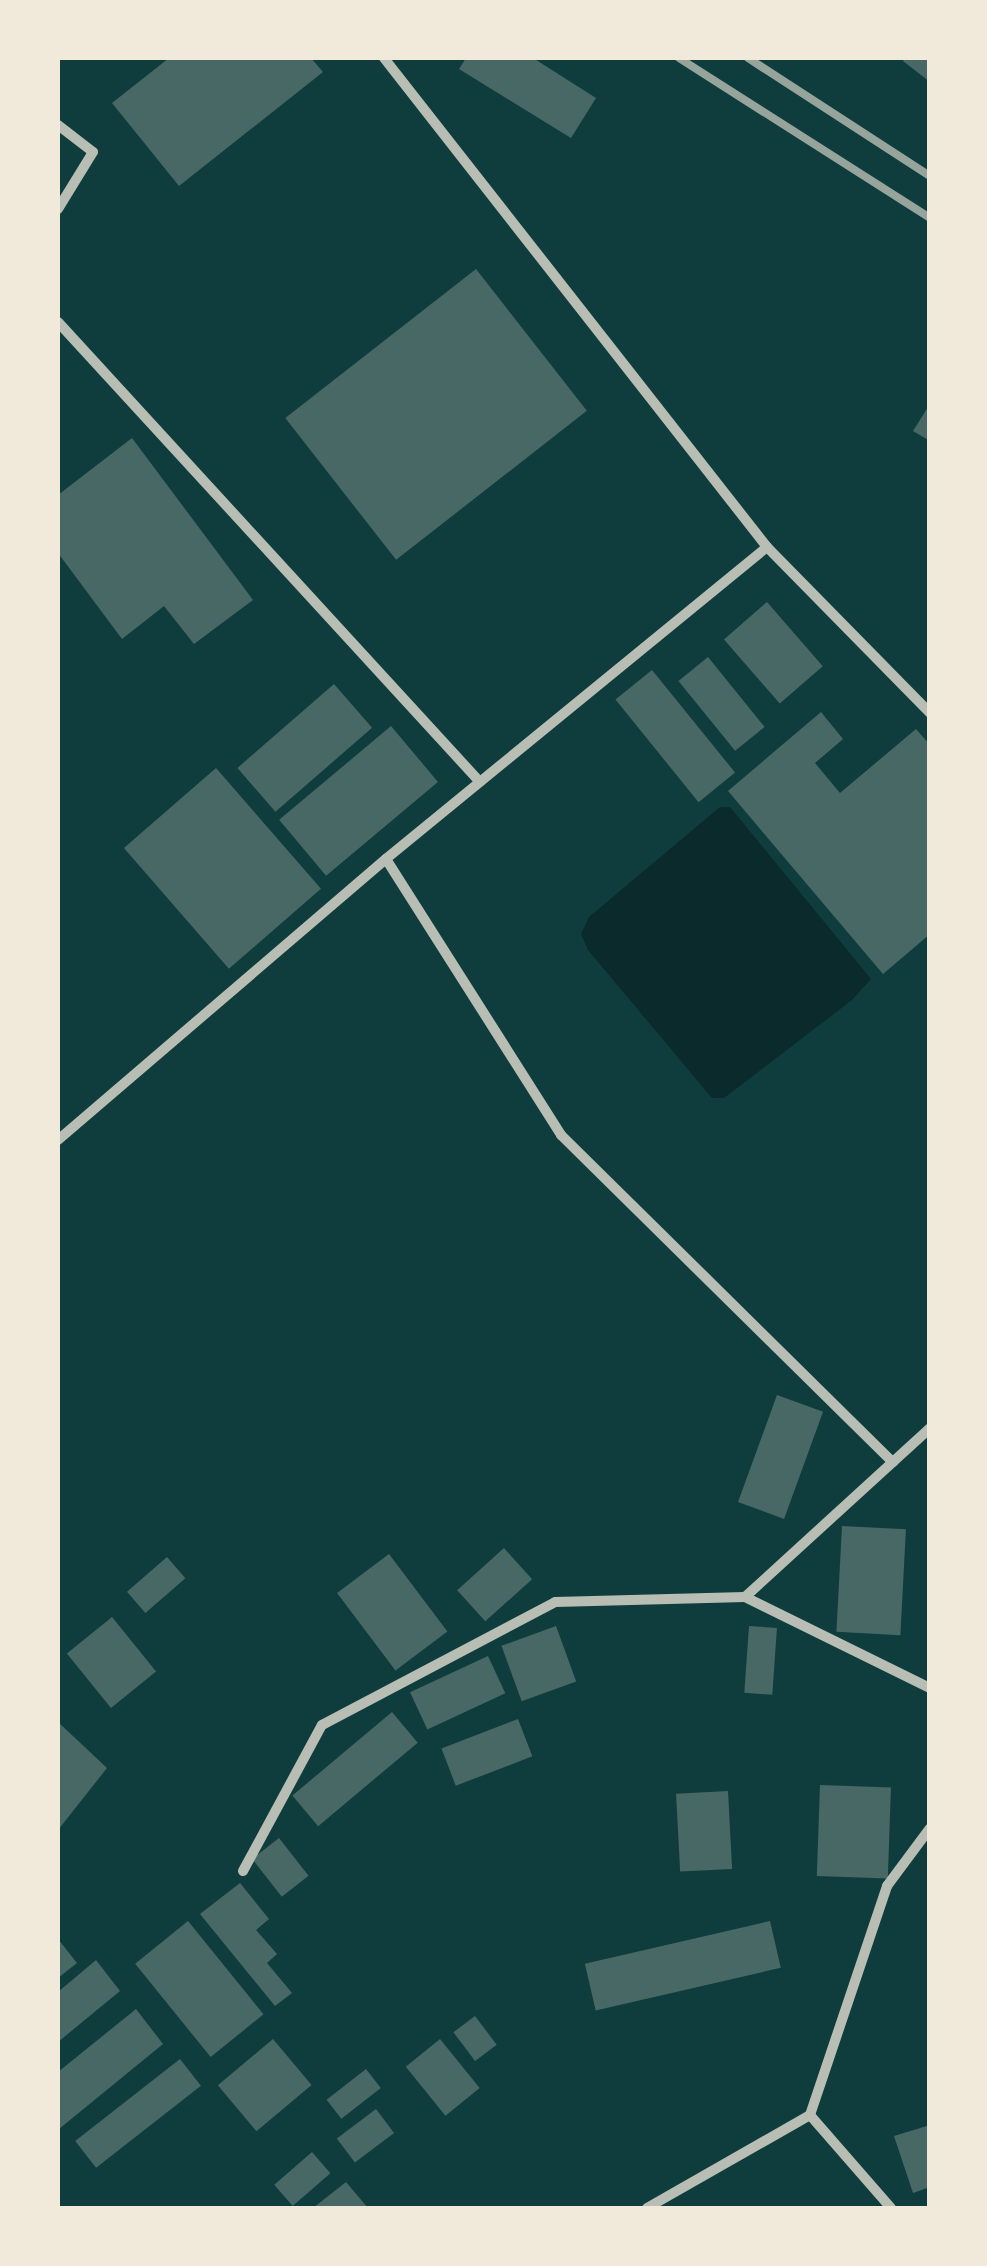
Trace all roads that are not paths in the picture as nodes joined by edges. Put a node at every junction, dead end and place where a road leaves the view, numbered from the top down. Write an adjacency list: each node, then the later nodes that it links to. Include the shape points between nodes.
1 (384, 58): 5 (street)
2 (58, 125): 3 (street, via 92,152)
3 (58, 209)
4 (58, 322): 7 (street)
5 (767, 547): 6 (street); 7 (street)
6 (930, 713)
7 (480, 782): 8 (street)
8 (386, 859): 9 (street); 11 (street, via 561,1135)
9 (58, 1140)
10 (930, 1428): 11 (street)
11 (892, 1462): 12 (street)
12 (745, 1598): 13 (street); 15 (street, via 555,1602 322,1725)
13 (930, 1688)
14 (930, 1828): 16 (street, via 887,1886)
15 (242, 1871)
16 (810, 2114): 17 (street); 18 (street)
17 (646, 2208)
18 (892, 2208)

